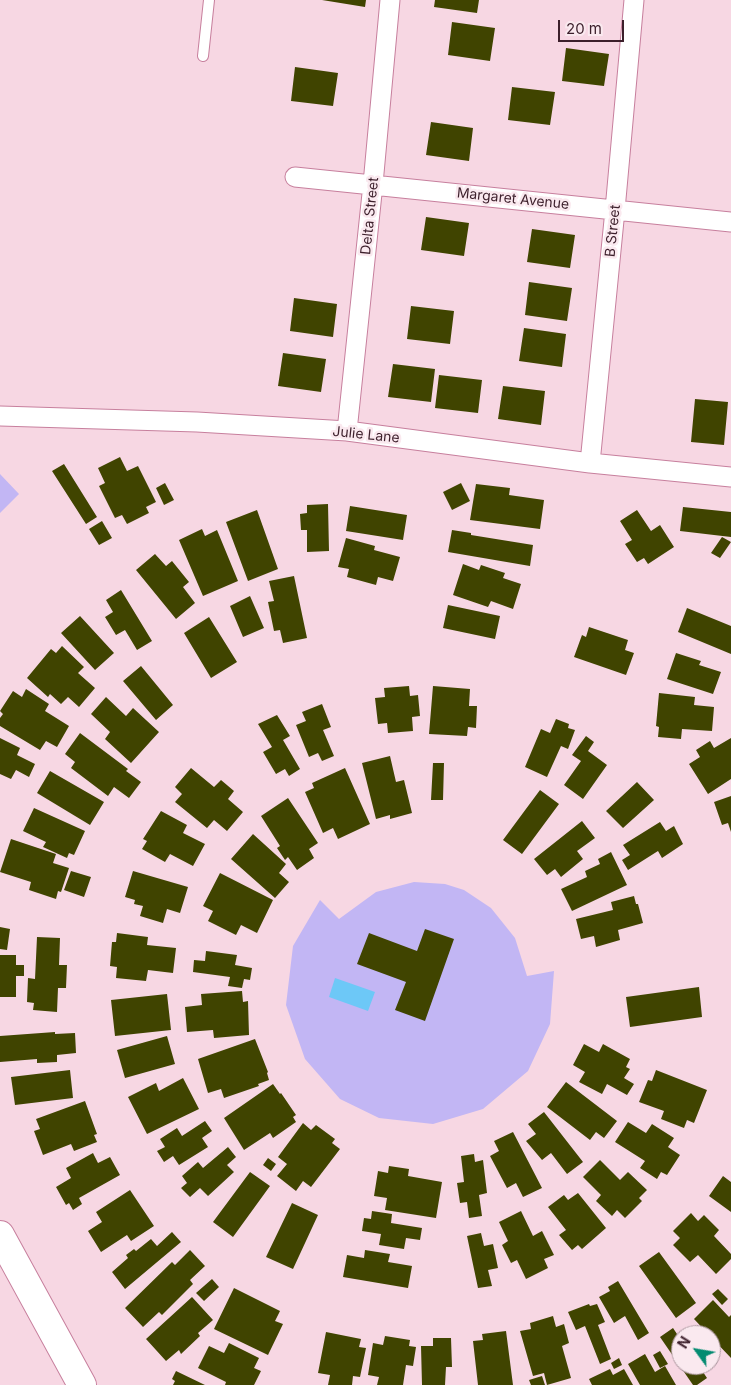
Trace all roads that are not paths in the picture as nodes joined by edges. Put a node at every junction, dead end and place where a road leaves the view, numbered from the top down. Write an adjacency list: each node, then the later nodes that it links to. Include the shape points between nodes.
1 (209, 0): 4 (lane)
2 (390, 0): 6 (street, Delta Street)
3 (634, 0): 7 (street, B Street)
4 (203, 56)
5 (295, 177): 6 (street, Margaret Avenue)
6 (373, 184): 7 (street, Margaret Avenue); 10 (street, Delta Street)
7 (615, 210): 8 (street, Margaret Avenue); 11 (street, B Street)
8 (731, 222)
9 (0, 416): 10 (street, Julie Lane, via 198,422)
10 (347, 431): 11 (street, Julie Lane)
11 (590, 463): 12 (street, Julie Lane)
12 (731, 477)
13 (0, 1235): 14 (main road)
14 (82, 1385)

